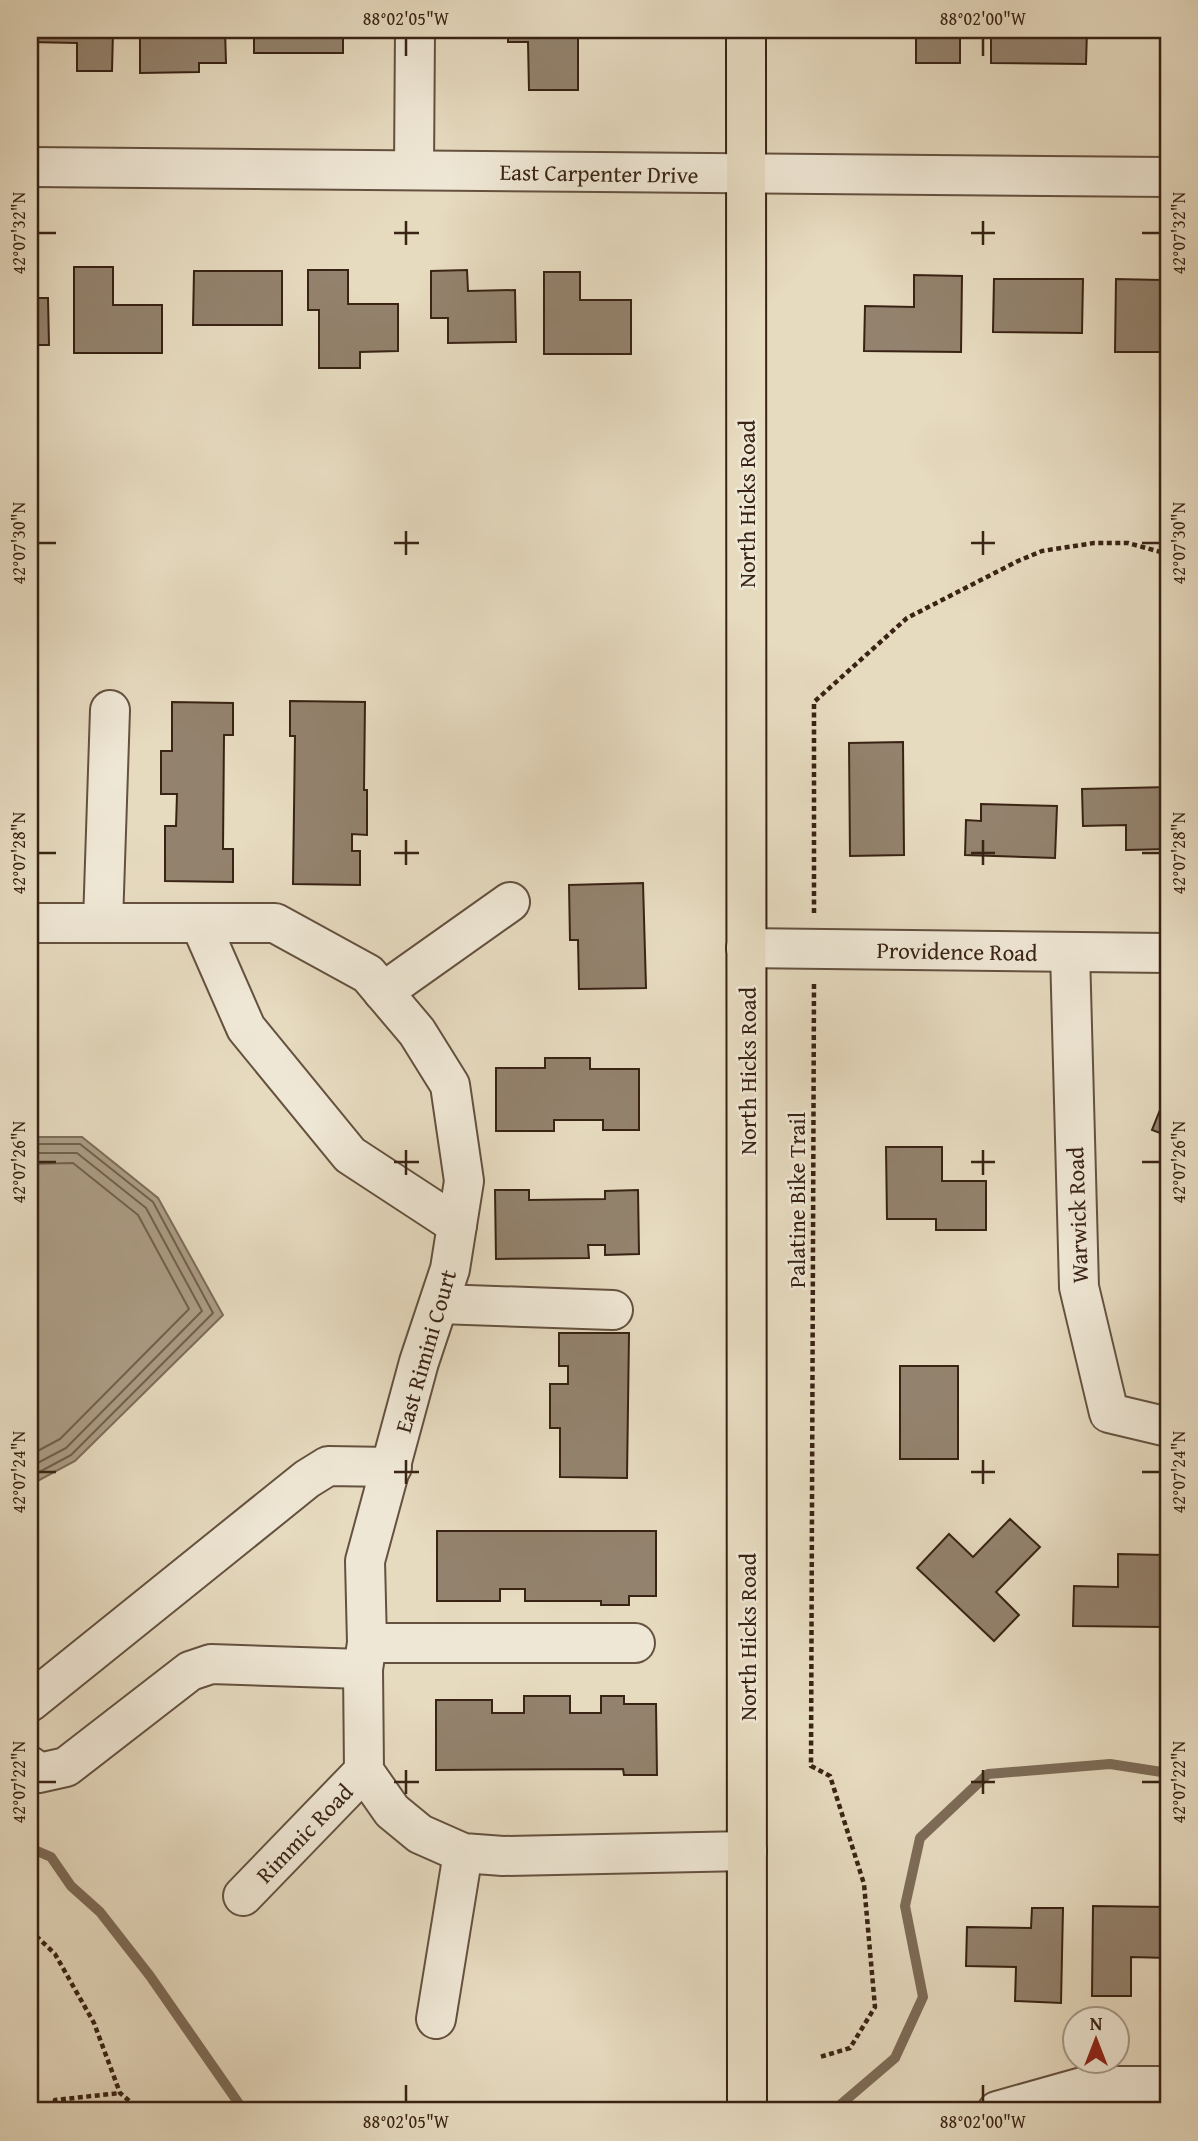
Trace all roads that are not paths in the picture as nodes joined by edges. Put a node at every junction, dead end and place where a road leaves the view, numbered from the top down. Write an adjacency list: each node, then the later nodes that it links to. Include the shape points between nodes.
1 (415, 30): 4 (street)
2 (746, 30): 5 (main road, North Hicks Road)
3 (30, 167): 4 (street, East Carpenter Drive)
4 (414, 169): 5 (street, East Carpenter Drive)
5 (747, 175): 6 (street, East Carpenter Drive); 12 (main road, North Hicks Road)
6 (1168, 177)
7 (110, 710): 10 (street)
8 (510, 902): 15 (street)
9 (30, 923): 10 (street, East Rimini Court)
10 (103, 923): 11 (street, East Rimini Court)
11 (200, 923): 15 (street, East Rimini Court, via 275,923 368,974); 16 (street, via 246,1028 350,1154)
12 (747, 948): 13 (street, Providence Road); 26 (main road, North Hicks Road)
13 (1070, 952): 14 (street, Providence Road); 19 (street, Warwick Road, via 1079,1287 1109,1413)
14 (1168, 953)
15 (383, 992): 16 (street, East Rimini Court, via 417,1032 450,1085 464,1181)
16 (457, 1225): 17 (street, East Rimini Court)
17 (439, 1304): 18 (street); 20 (street, East Rimini Court)
18 (613, 1310)
19 (1168, 1427)
20 (392, 1467): 22 (street, East Rimini Court, via 365,1561); 23 (street, via 328,1466 307,1479)
21 (635, 1643): 22 (street)
22 (365, 1656): 24 (street, via 211,1664 190,1671 66,1767 39,1773); 25 (street, East Rimini Court)
23 (30, 1702)
24 (30, 1766)
25 (364, 1771): 27 (street, via 392,1811 420,1834); 28 (street, Rimmic Road)
26 (747, 1851): 27 (street, via 503,1857); 31 (main road, North Hicks Road)
27 (463, 1853): 29 (street)
28 (243, 1896)
29 (436, 2019)
30 (1168, 2086): 32 (street, via 1086,2086)
31 (747, 2111)
32 (997, 2111)

